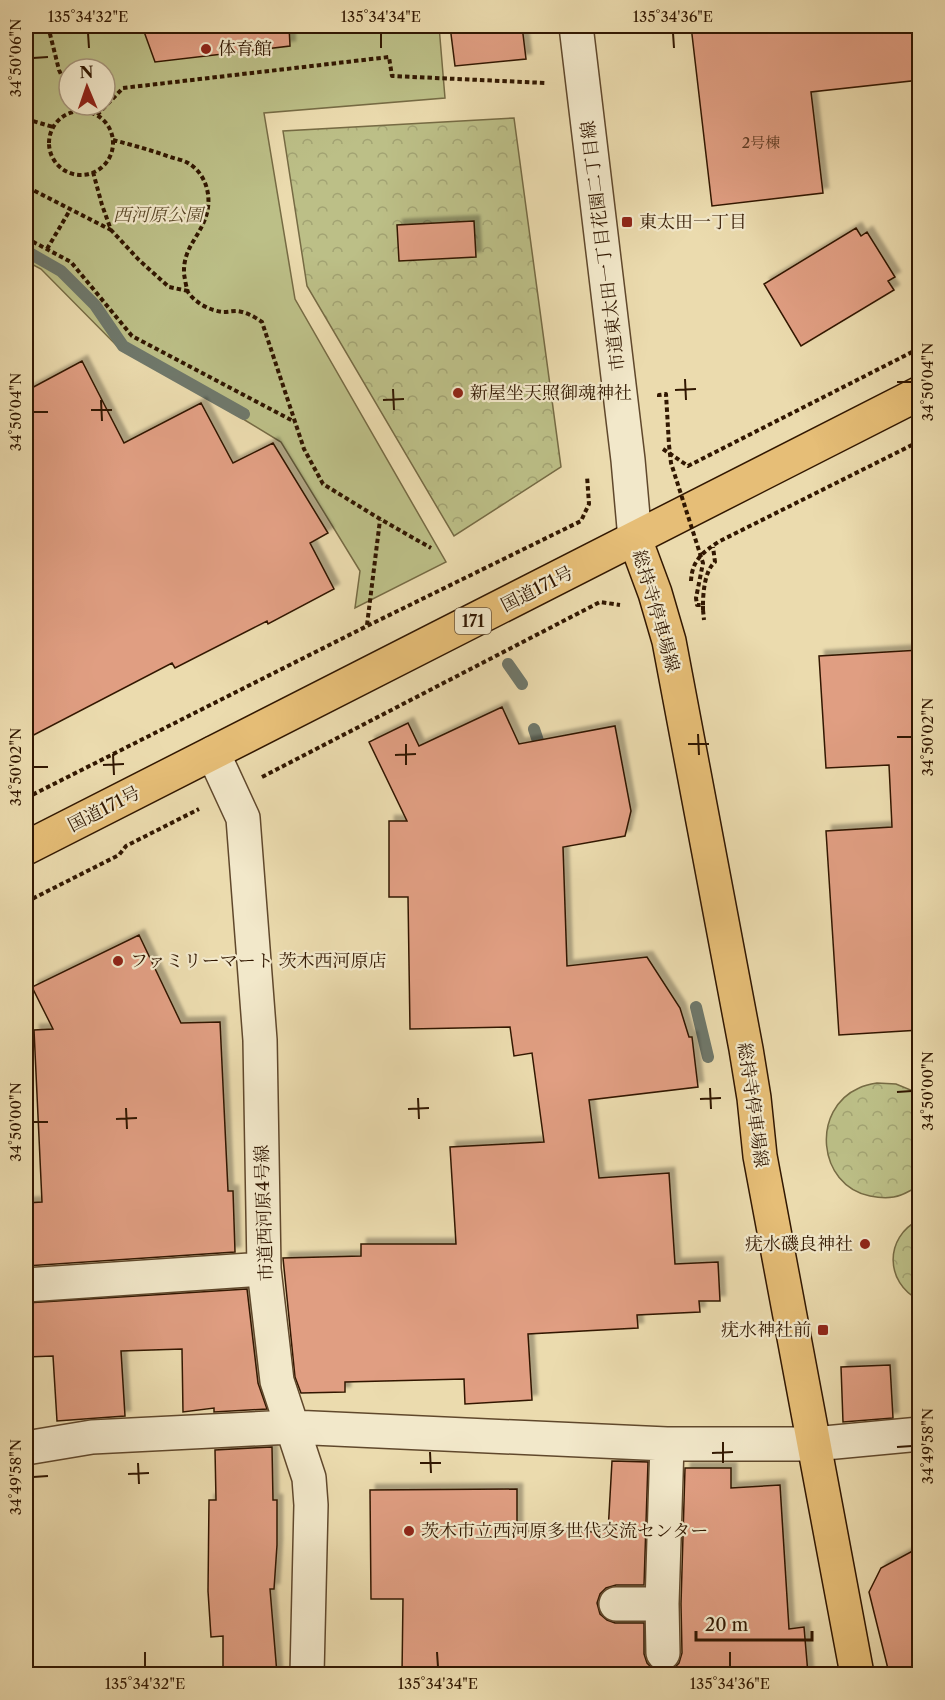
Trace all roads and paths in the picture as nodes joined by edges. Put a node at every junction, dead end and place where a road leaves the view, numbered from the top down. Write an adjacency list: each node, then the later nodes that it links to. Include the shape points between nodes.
1 (48, 26): 3 (path)
2 (576, 26): 4 (street, 市道東太田一丁目花園二丁目線)
3 (57, 61)
4 (584, 84): 5 (path, via 392,76 390,57 123,88); 25 (street, 市道東太田一丁目花園二丁目線)
5 (117, 94)
6 (62, 117): 9 (path)
7 (99, 117): 10 (path)
8 (26, 119): 9 (path); 12 (path, via 29,188)
9 (53, 127): 11 (path, via 49,148 60,167 82,175)
10 (113, 140): 11 (path, via 108,160); 16 (path, via 187,163 200,173 207,186 205,220 184,264)
11 (93, 172): 13 (path)
12 (70, 210): 13 (path); 15 (path)
13 (111, 230): 16 (path, via 170,287)
14 (26, 238): 15 (path)
15 (47, 249): 20 (path, via 71,262 132,336)
16 (188, 291): 20 (path, via 214,311 236,311 262,322)
17 (920, 348): 22 (path, via 688,466)
18 (920, 393): 25 (main road, 国道171号 / 171)
19 (666, 405): 26 (path, bridge, via 671,463 703,563 696,598 697,605 703,607 710,567 715,562)
20 (296, 423): 24 (path, via 304,449 323,484)
21 (920, 441): 26 (path)
22 (662, 448)
23 (587, 476): 30 (path, via 589,504 580,521)
24 (380, 519): 27 (path); 30 (path)
25 (635, 539): 31 (main road, 国道171号 / 171); 41 (main road, 総持寺停車場線, via 669,641 744,1038 760,1156)
26 (712, 546): 28 (path, via 696,561)
27 (431, 548)
28 (691, 574)
29 (627, 606): 32 (path, via 600,602)
30 (367, 626): 33 (path)
31 (213, 753): 32 (street, 市道西河原4号線); 34 (main road, 国道171号 / 171)
32 (231, 793): 35 (path); 36 (street, 市道西河原4号線, via 243,818 260,1040)
33 (26, 798)
34 (26, 848)
35 (26, 902)
36 (264, 1269): 37 (street); 38 (street, 市道西河原4号線, via 277,1381)
37 (26, 1285)
38 (291, 1428): 40 (street); 42 (street, via 92,1437); 46 (street, 市道西河原4号線, via 309,1478 311,1505)
39 (920, 1434): 41 (street)
40 (667, 1444): 41 (street); 44 (street)
41 (814, 1444): 47 (main road, 総持寺停車場線)
42 (26, 1448)
43 (616, 1604): 44 (street)
44 (662, 1604): 45 (street)
45 (663, 1653)
46 (307, 1674)
47 (857, 1674)

